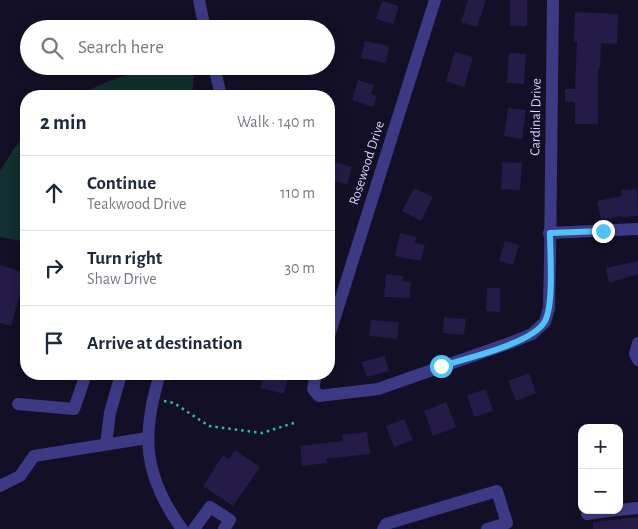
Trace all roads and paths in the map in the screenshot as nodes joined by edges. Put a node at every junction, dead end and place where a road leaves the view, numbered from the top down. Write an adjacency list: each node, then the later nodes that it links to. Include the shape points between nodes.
1 (198, 0): 4 (street)
2 (435, 0): 9 (street, Rosewood Drive)
3 (553, 0): 8 (street, Cardinal Drive)
4 (204, 20)
5 (216, 75): 6 (street)
6 (220, 90)
7 (638, 229): 8 (street)
8 (550, 233): 15 (street, Cardinal Drive, via 549,308 545,322 532,334 378,389 319,396 313,389)
9 (335, 317)
10 (638, 343): 11 (street, via 635,354)
11 (638, 360)
12 (84, 380): 17 (street, via 74,409)
13 (119, 380): 20 (street)
14 (158, 380): 16 (street)
15 (315, 380)
16 (152, 399): 18 (path, via 174,403 209,426 262,433); 19 (street)
17 (18, 404)
18 (297, 422)
19 (147, 438): 20 (street); 24 (street, via 158,487)
20 (106, 444): 21 (street, via 34,456 20,476)
21 (0, 486)
22 (638, 508): 23 (street)
23 (623, 510)
24 (182, 529)
25 (194, 529): 26 (street, via 210,507 230,520)
26 (224, 529)
27 (383, 529): 28 (street, via 386,524 497,491 507,523)
28 (487, 529)

